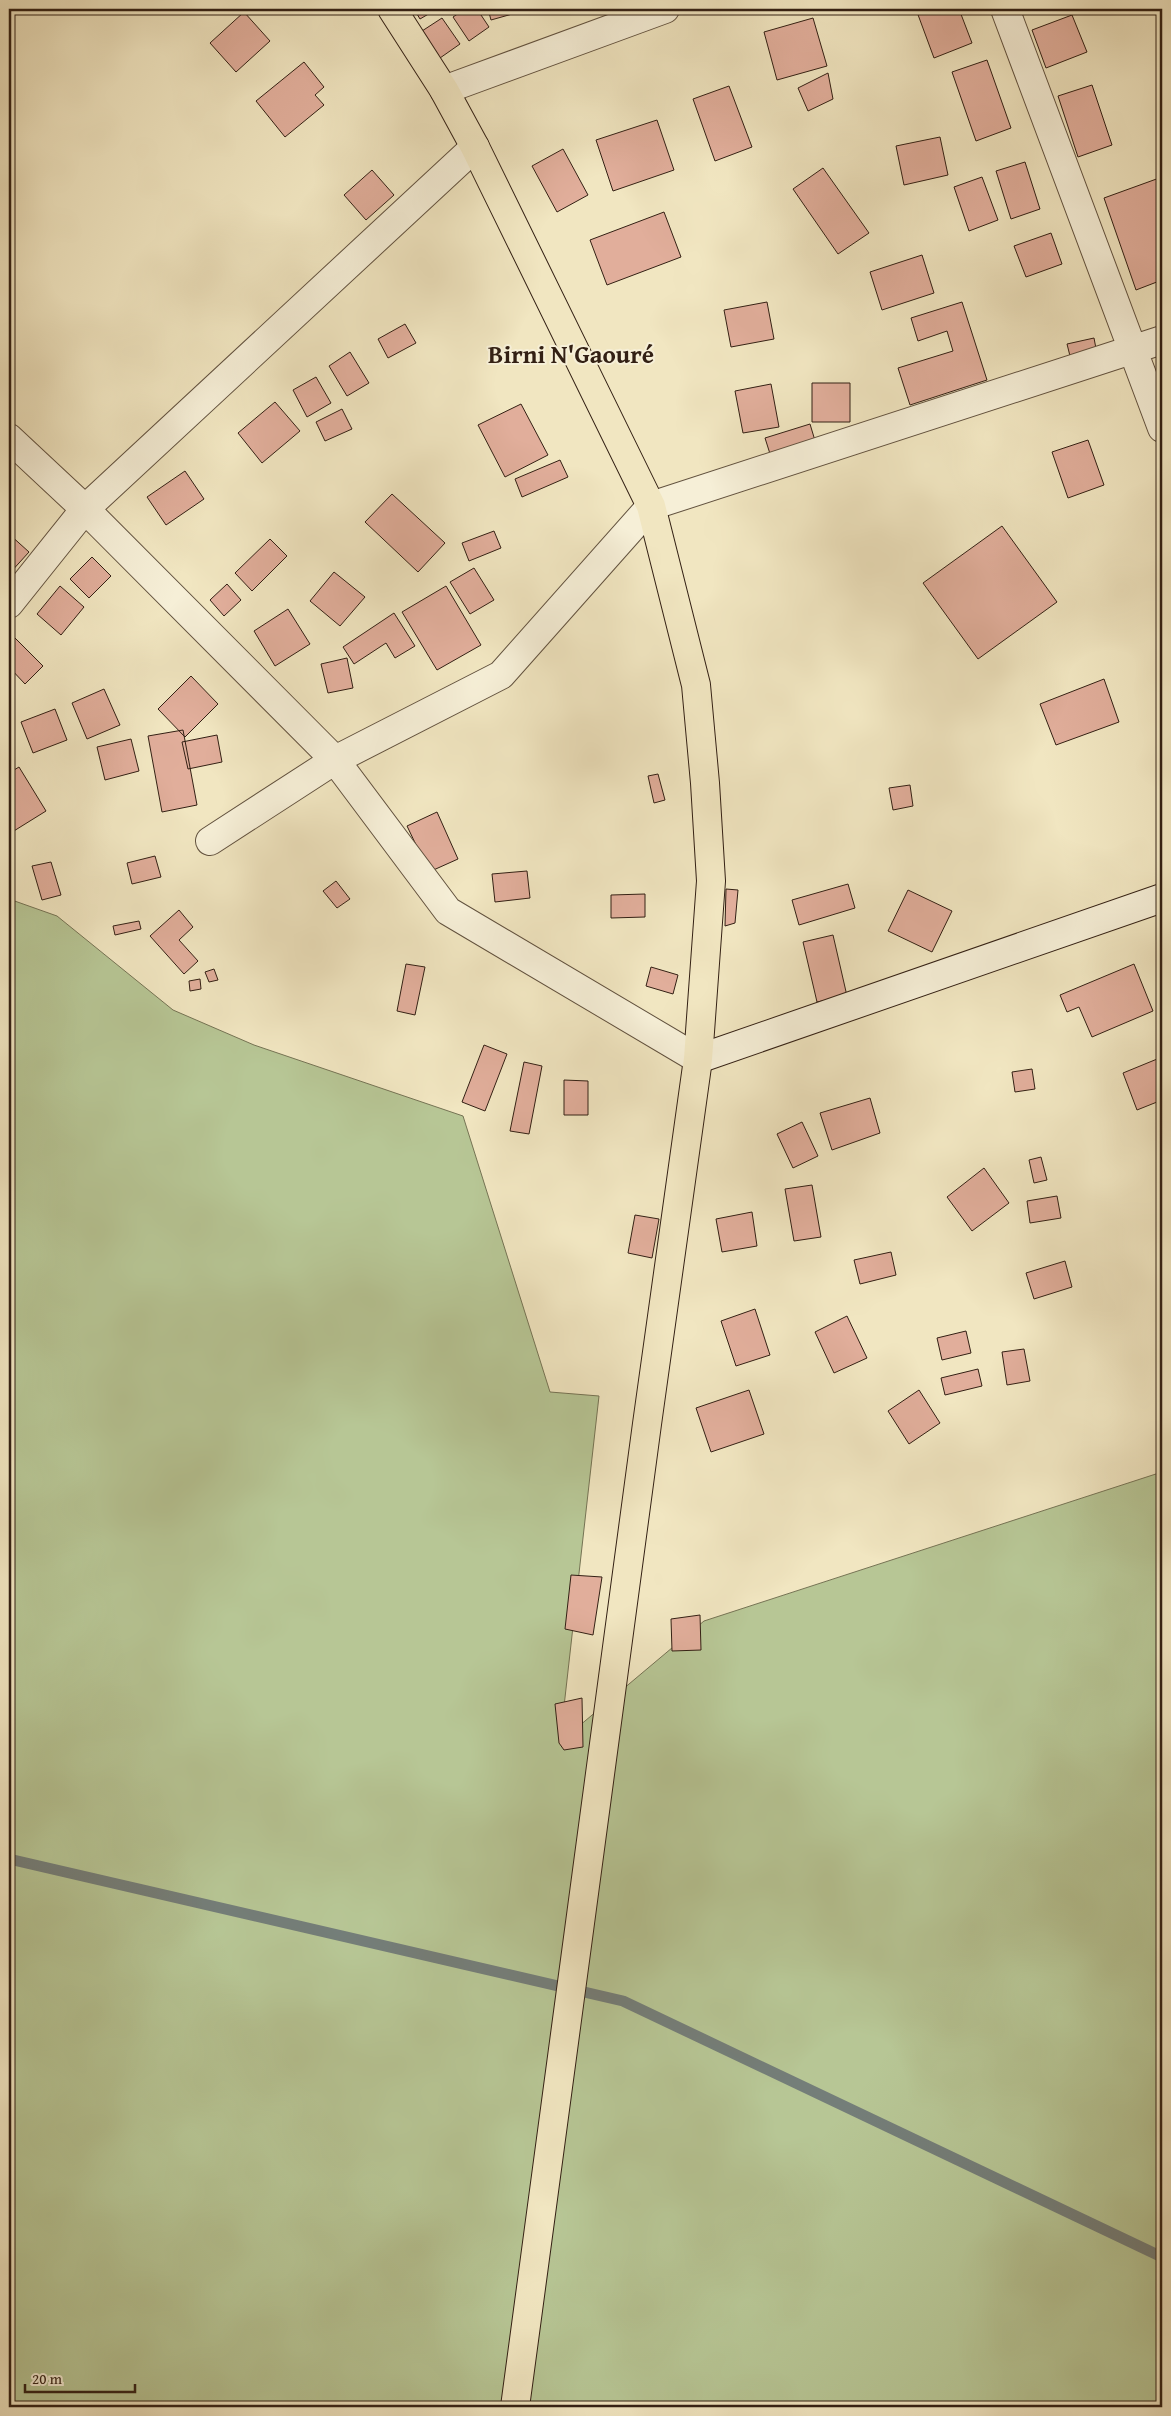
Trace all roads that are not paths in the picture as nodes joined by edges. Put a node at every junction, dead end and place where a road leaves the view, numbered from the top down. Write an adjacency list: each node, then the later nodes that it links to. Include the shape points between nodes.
1 (392, 9): 4 (highway)
2 (665, 9): 4 (street)
3 (1005, 9): 7 (street)
4 (444, 90): 5 (highway)
5 (475, 147): 10 (highway); 11 (street)
6 (1162, 340): 7 (street)
7 (1133, 351): 8 (street); 10 (street)
8 (1162, 428)
9 (9, 438): 11 (street)
10 (651, 506): 13 (street, via 501,675); 16 (highway, via 696,685 705,783 710,881)
11 (85, 509): 12 (street); 13 (street)
12 (9, 604)
13 (335, 760): 14 (street); 16 (street, via 448,911)
14 (210, 841)
15 (1162, 898): 16 (street)
16 (698, 1058): 17 (highway)
17 (515, 2407)

